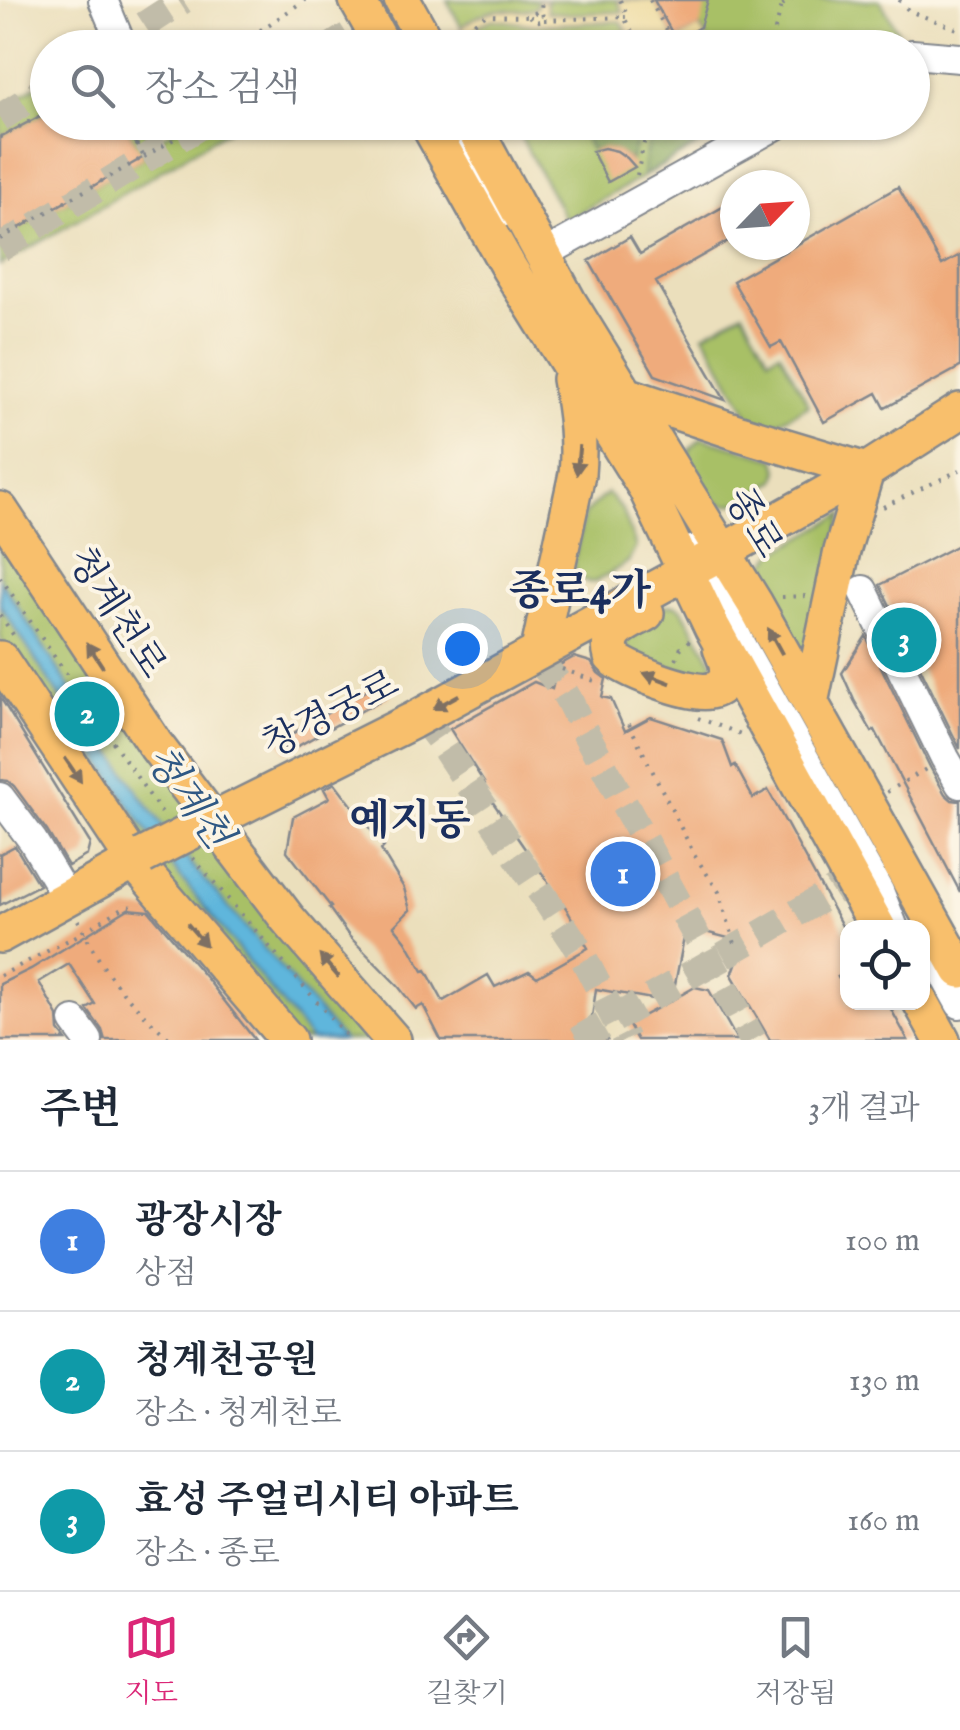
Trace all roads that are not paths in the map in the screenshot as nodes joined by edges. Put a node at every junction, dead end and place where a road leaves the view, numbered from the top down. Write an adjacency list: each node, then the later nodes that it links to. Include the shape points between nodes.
1 (103, 0): 3 (street)
2 (402, 0): 4 (main road)
3 (115, 30)
4 (419, 30)
5 (930, 56): 6 (street)
6 (960, 58)
7 (439, 140): 13 (main road, 종로)
8 (460, 140): 12 (street)
9 (481, 140): 11 (main road, 종로)
10 (750, 140): 11 (street)
11 (544, 254): 12 (main road, 종로)
12 (569, 302): 14 (main road, 종로)
13 (567, 364): 20 (main road, 종로); 24 (main road, one-way to 24, via 580,445)
14 (624, 394): 16 (main road); 17 (main road, 종로)
15 (960, 410): 16 (main road, 창경궁로)
16 (866, 471): 19 (main road, 창경궁로); 25 (main road)
17 (682, 484): 19 (main road, via 680,453 704,432 774,447 789,460 793,485); 20 (main road, 종로)
18 (0, 510): 29 (main road, 청계천로, one-way to 18)
19 (761, 528): 20 (main road, 창경궁로)
20 (701, 568): 22 (main road, 종로); 22 (main road, one-way to 20, via 728,678 719,688 678,699 621,665 609,645 616,631 671,599); 24 (main road, 창경궁로); 25 (main road, 종로, one-way to 20); 33 (street)
21 (863, 590): 26 (street)
22 (712, 627): 32 (main road, 종로)
23 (0, 659): 30 (main road, one-way to 30)
24 (548, 659): 29 (main road, 창경궁로, one-way to 29)
25 (810, 703): 27 (main road, 종로)
26 (960, 784)
27 (870, 791): 34 (street, via 896,887); 36 (main road, 종로)
28 (0, 797): 31 (street)
29 (209, 822): 30 (main road, 창경궁로, bridge); 40 (main road, 청계천로, one-way to 29)
30 (138, 859): 31 (main road); 39 (main road, one-way to 39)
31 (67, 898): 35 (main road)
32 (874, 920)
33 (891, 920)
34 (914, 920)
35 (0, 935)
36 (960, 970)
37 (930, 981): 38 (street)
38 (936, 1014)
39 (288, 1040)
40 (394, 1040)

